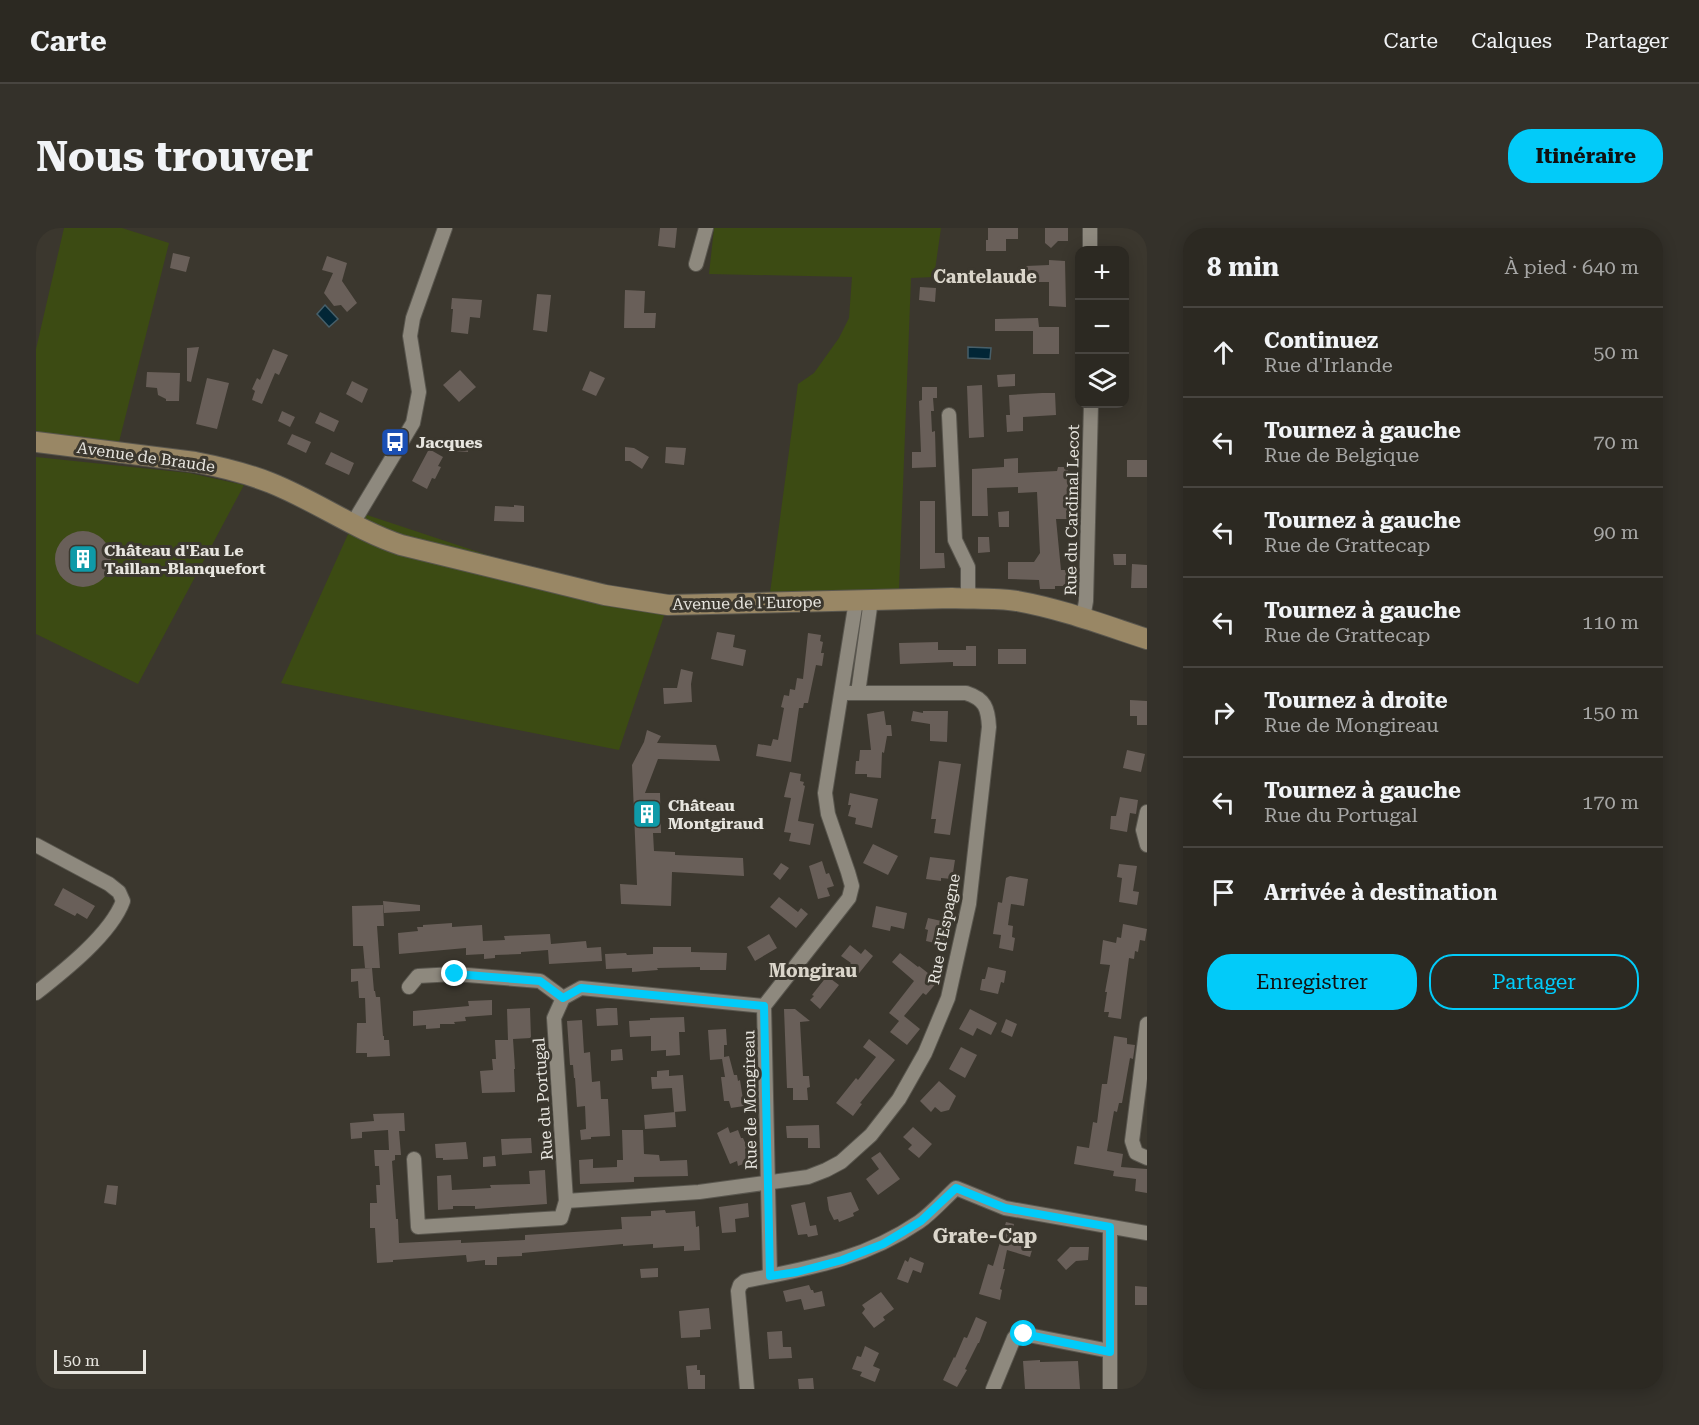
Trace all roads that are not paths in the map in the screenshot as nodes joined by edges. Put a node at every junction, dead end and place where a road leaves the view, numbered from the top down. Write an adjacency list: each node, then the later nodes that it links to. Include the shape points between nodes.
1 (445, 228): 9 (street, via 410,336 419,392 413,423)
2 (706, 228): 5 (street)
3 (1090, 228): 4 (street)
4 (1090, 246)
5 (696, 264)
6 (1091, 408): 12 (street, Rue du Cardinal Lecot)
7 (949, 415): 10 (street, via 955,540 968,567)
8 (36, 442): 9 (street, Avenue de Braude, via 220,467 271,483)
9 (353, 523): 11 (street, Avenue de l'Europe, via 401,545 643,602 668,605)
10 (971, 598): 11 (street, Avenue de l'Europe); 12 (street, Avenue de l'Europe, via 1015,601)
11 (864, 601): 14 (street, Rue de Mongireau); 15 (street)
12 (1083, 618): 13 (street, Avenue de l'Europe)
13 (1147, 639)
14 (842, 693): 15 (street, Rue d'Espagne); 22 (street, Rue de Mongireau, via 825,793 852,886 849,898)
15 (858, 693): 26 (street, Rue d'Espagne, via 966,693 978,697 988,711 969,904 948,998 926,1053 899,1099 871,1135 841,1161 808,1177)
16 (1147, 812): 18 (street, via 1143,830)
17 (36, 845): 20 (street, via 109,884 123,901 95,941)
18 (1147, 845)
19 (409, 987): 21 (street, via 418,976 455,974 540,981)
20 (36, 993)
21 (563, 998): 22 (street, via 581,988); 27 (street, Rue du Portugal, via 554,1018)
22 (764, 1006): 26 (street, Rue de Mongireau)
23 (1147, 1024): 24 (street, via 1132,1141 1136,1153)
24 (1147, 1158)
25 (414, 1159): 27 (street, via 418,1227 561,1218)
26 (768, 1182): 27 (street, via 699,1192); 30 (street, Rue de Mongireau)
27 (566, 1201)
28 (1110, 1227): 29 (street); 30 (street, via 1005,1208 956,1188 921,1221 883,1244 842,1260); 31 (street)
29 (1147, 1233)
30 (770, 1276): 32 (street, via 745,1281 738,1291)
31 (1110, 1352): 33 (street, via 1018,1333); 34 (street)
32 (747, 1389)
33 (993, 1389)
34 (1110, 1389)

